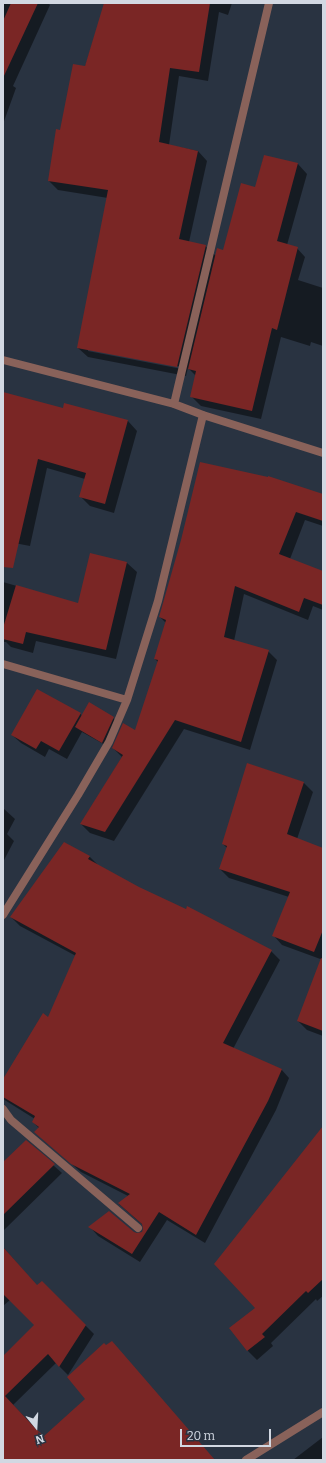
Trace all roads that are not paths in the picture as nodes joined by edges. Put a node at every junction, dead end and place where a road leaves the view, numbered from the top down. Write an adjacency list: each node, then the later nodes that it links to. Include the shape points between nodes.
1 (269, 3): 3 (street)
2 (3, 360): 3 (street)
3 (174, 404): 4 (street)
4 (203, 415): 5 (street); 7 (street, via 158,601)
5 (323, 453)
6 (3, 664): 7 (street)
7 (127, 700): 8 (street, via 109,742)
8 (3, 915)
9 (3, 1109): 10 (street, via 11,1120)
10 (138, 1228)
11 (323, 1412): 12 (street)
12 (246, 1460)

